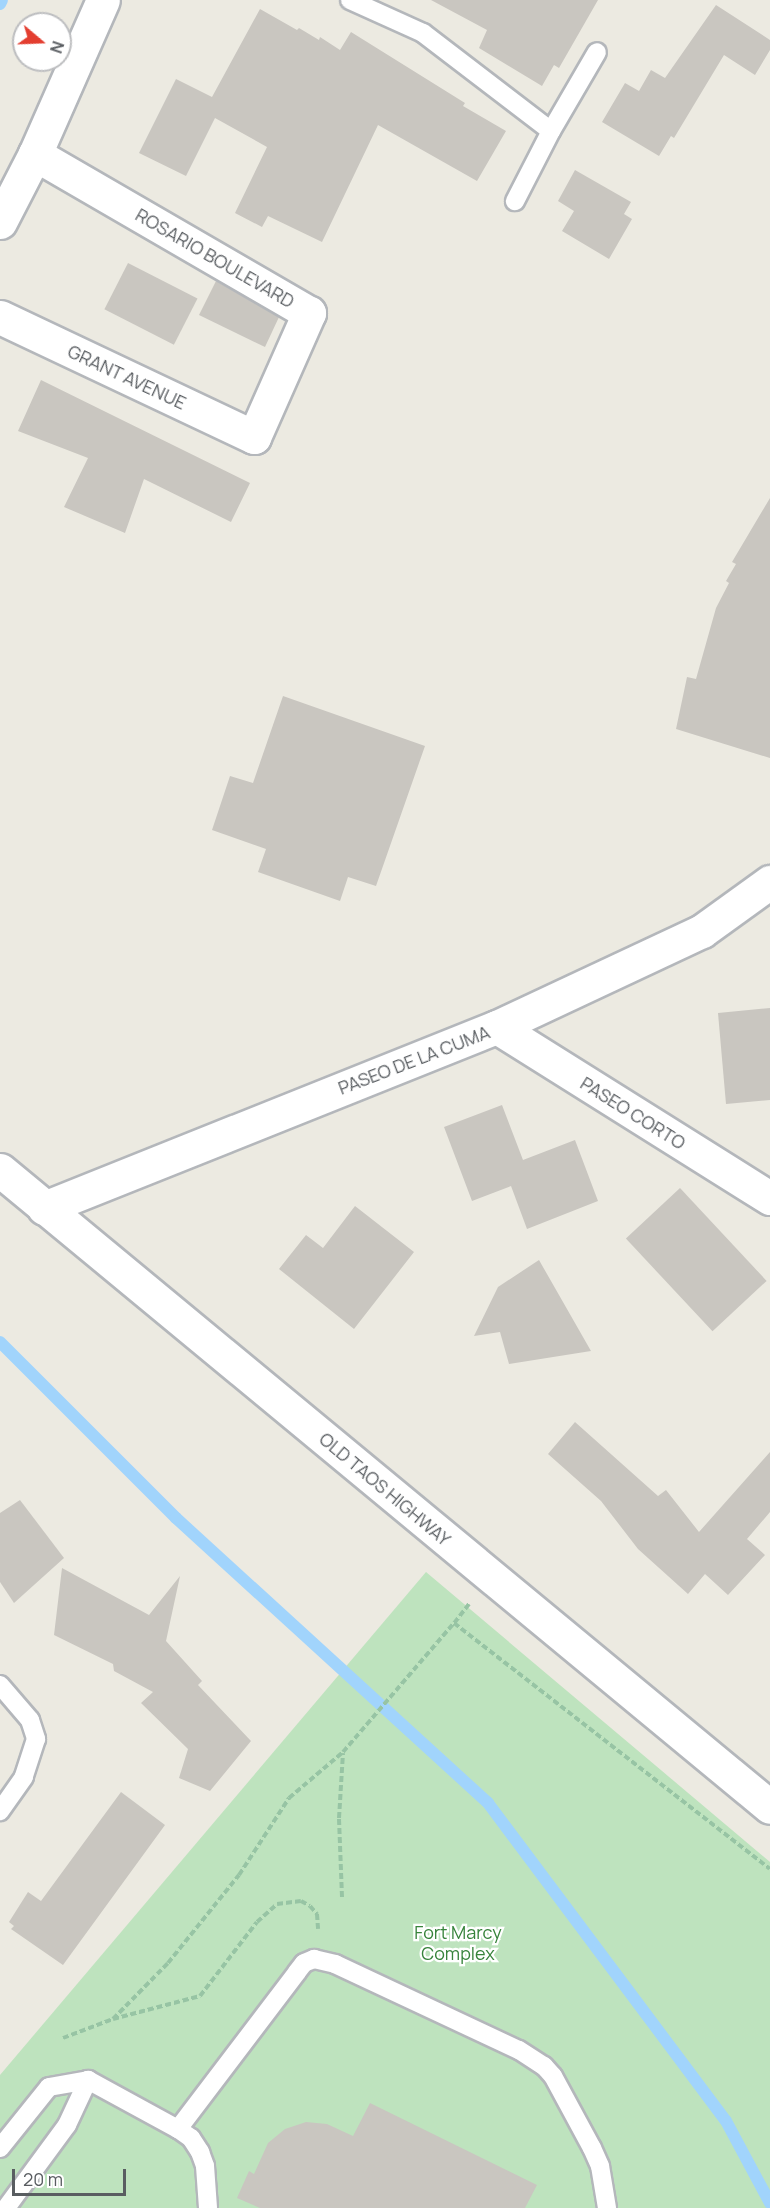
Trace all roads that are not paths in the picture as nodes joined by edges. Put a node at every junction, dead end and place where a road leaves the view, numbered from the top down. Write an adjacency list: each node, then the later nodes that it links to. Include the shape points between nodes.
1 (103, 0): 5 (street)
2 (350, 0): 4 (lane, via 423,33)
3 (597, 52): 4 (lane)
4 (551, 131): 6 (lane)
5 (34, 154): 7 (street); 9 (street, ROSARIO BOULEVARD, via 309,313)
6 (515, 201)
7 (0, 222)
8 (0, 317): 9 (street, GRANT AVENUE)
9 (254, 437)
10 (770, 882): 11 (street, PASEO DE LA CUMA, via 702,932)
11 (497, 1027): 13 (street, PASEO CORTO); 14 (street, PASEO DE LA CUMA)
12 (0, 1170): 14 (street, OLD TAOS HIGHWAY)
13 (770, 1198)
14 (44, 1208): 16 (street, OLD TAOS HIGHWAY)
15 (0, 1685): 17 (lane, via 30,1720 36,1740 24,1777)
16 (770, 1807)
17 (0, 1811)
18 (88, 2080): 19 (lane); 20 (lane, via 49,2087); 21 (lane, via 67,2125)
19 (178, 2129): 22 (lane, via 191,2138 200,2152); 23 (lane, via 304,1964 314,1959 326,1961 519,2050 544,2066 600,2166)
20 (0, 2148)
21 (6, 2208)
22 (208, 2208)
23 (607, 2208)

